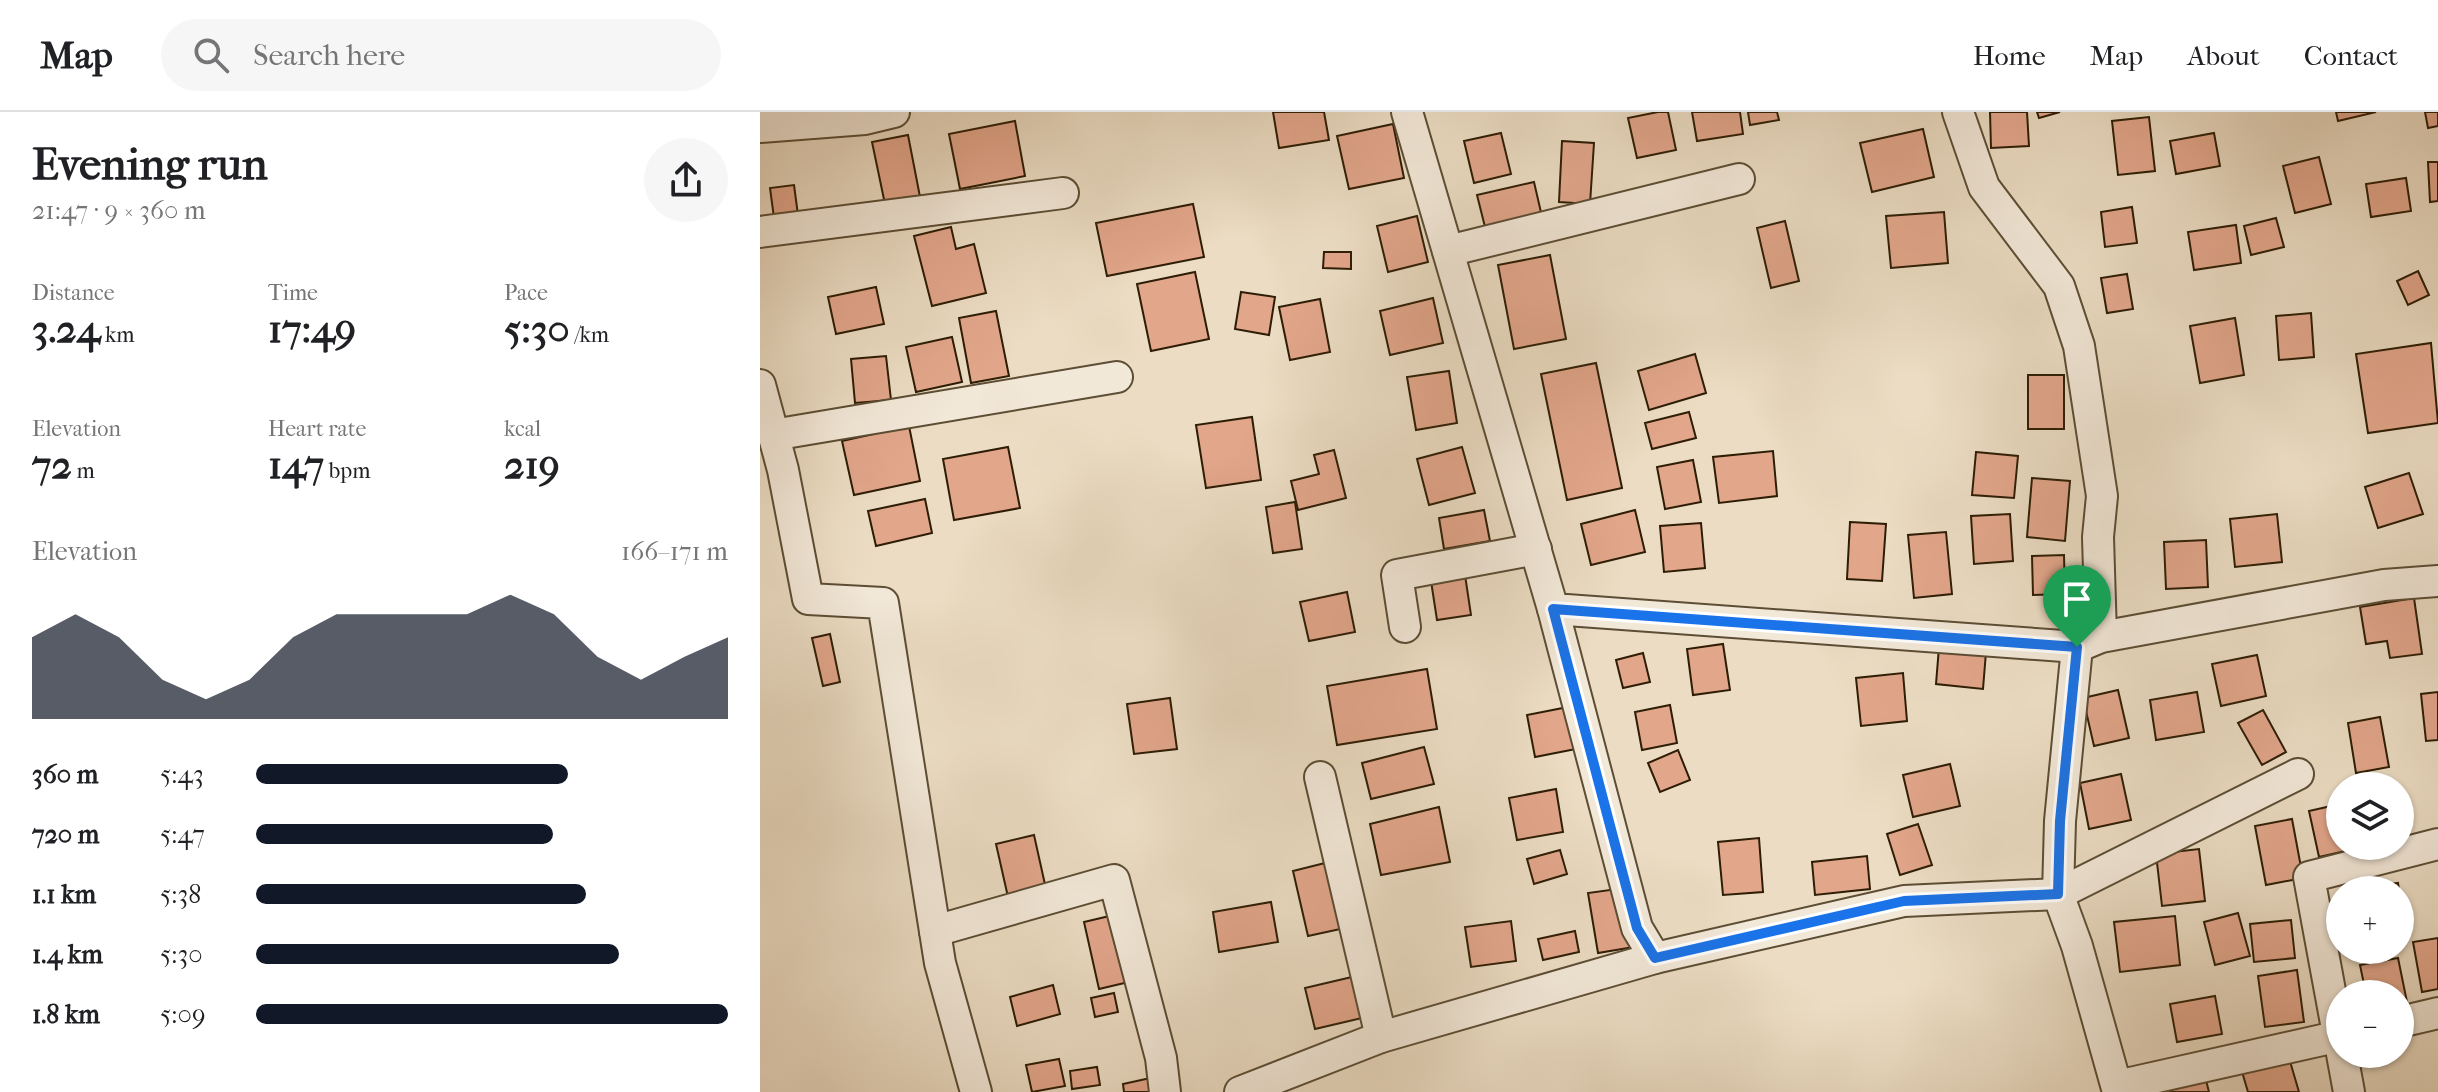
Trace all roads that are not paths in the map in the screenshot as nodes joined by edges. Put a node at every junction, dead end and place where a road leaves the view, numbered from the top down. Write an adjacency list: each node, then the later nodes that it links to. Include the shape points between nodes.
1 (894, 112): 4 (street)
2 (1407, 112): 8 (street)
3 (1958, 112): 16 (street, via 1984,187 2059,286 2079,346 2102,496)
4 (760, 127)
5 (1739, 179): 8 (street)
6 (1063, 193): 7 (street)
7 (760, 232)
8 (1448, 251): 12 (street)
9 (1117, 377): 11 (street)
10 (760, 385): 11 (street)
11 (773, 435): 21 (street, via 808,599 883,603)
12 (1536, 549): 14 (street); 15 (street, via 1397,575)
13 (2438, 581): 16 (street, via 2384,585)
14 (1553, 609): 16 (street); 22 (street, via 1637,928)
15 (1405, 627)
16 (2089, 642): 20 (street, via 2060,821)
17 (2298, 774): 20 (street)
18 (1320, 777): 26 (street)
19 (2438, 844): 23 (street, via 2309,877)
20 (2058, 894): 22 (street, via 1904,901); 29 (street)
21 (935, 931): 30 (street); 31 (street, via 1114,880 1161,1058)
22 (1655, 958): 26 (street)
23 (2328, 980)
24 (2438, 1013): 25 (street)
25 (2414, 1019)
26 (1381, 1037): 32 (street)
27 (2326, 1046): 29 (street)
28 (2345, 1068): 33 (street)
29 (2118, 1089)
30 (976, 1092)
31 (1165, 1092)
32 (1240, 1092)
33 (2349, 1092)

